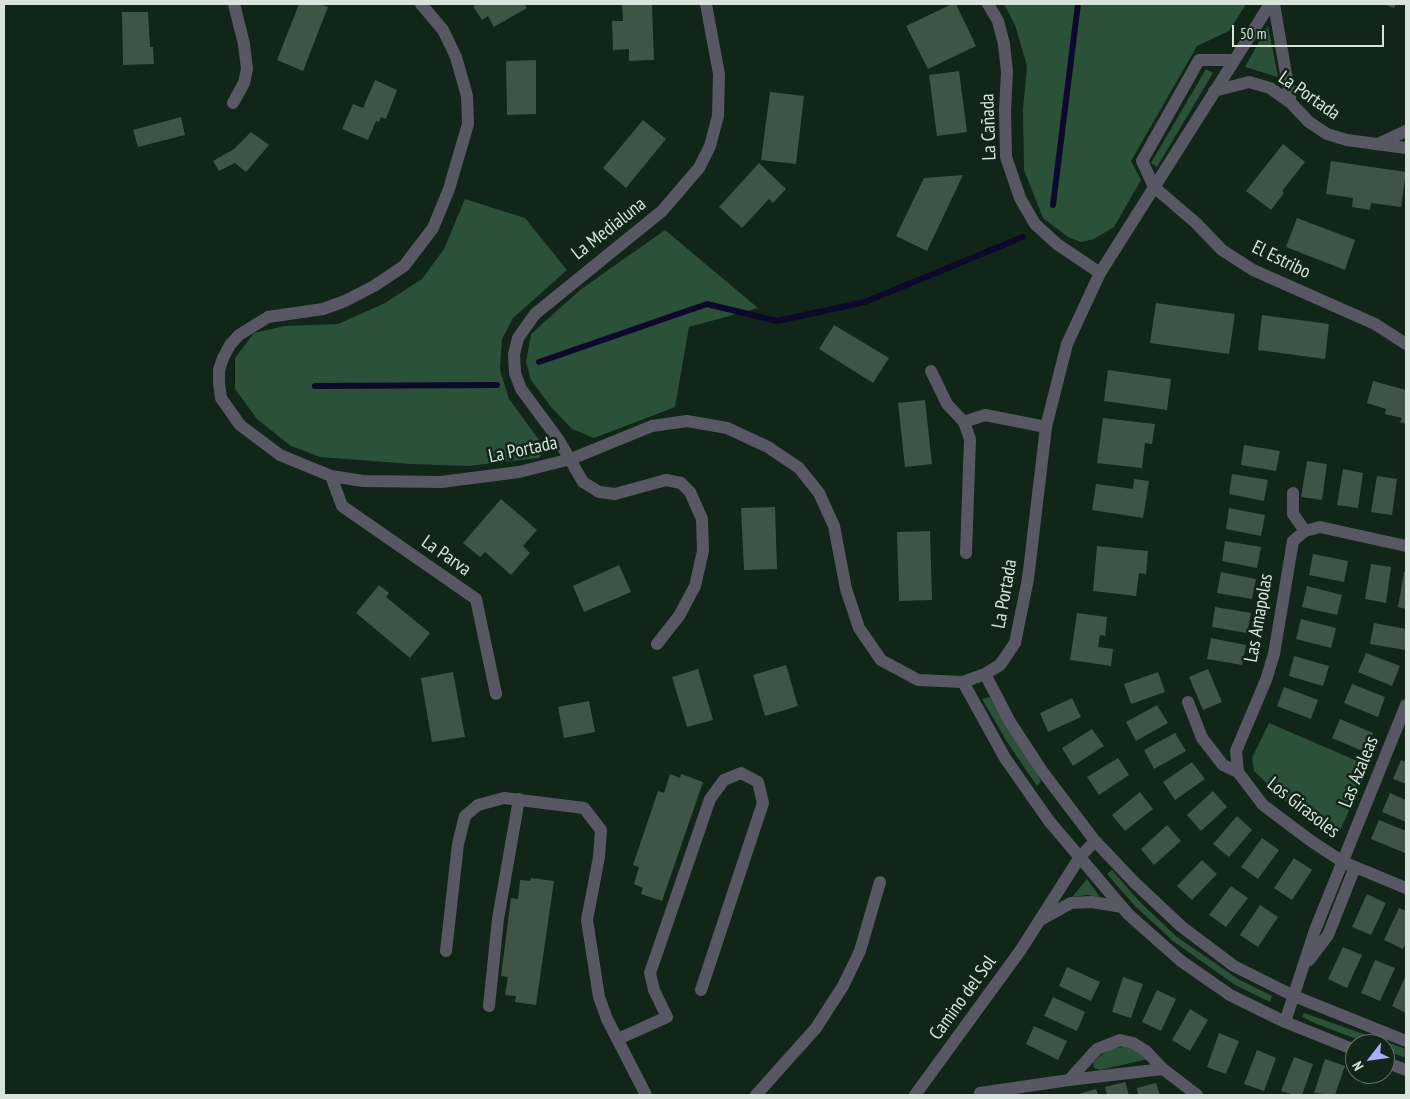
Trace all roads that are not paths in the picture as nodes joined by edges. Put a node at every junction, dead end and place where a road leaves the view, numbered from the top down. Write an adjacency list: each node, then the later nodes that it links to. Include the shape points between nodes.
1 (234, 4): 9 (street, via 247,69)
2 (421, 4): 20 (street, La Portada, via 443,30 456,57 467,96 468,124 449,189 433,228 404,266 374,286 345,301 268,317 253,325 230,345 219,370 221,398 240,425 280,455)
3 (706, 4): 19 (street, La Medialuna, via 719,74 718,116 710,146 699,168 662,211 535,314 518,338 514,354 515,373 521,389)
4 (988, 4): 14 (street, La Cañada, via 998,21 1004,44 1007,72 1006,157 1020,198 1035,224 1056,244)
5 (1272, 4): 6 (street); 8 (street)
6 (1234, 60): 7 (street); 13 (street, via 1199,60 1142,160)
7 (1214, 91): 8 (street, La Portada, via 1249,82 1270,88); 13 (street, La Portada)
8 (1291, 103): 11 (street, La Portada, via 1309,122 1327,134)
9 (233, 104)
10 (1406, 131): 11 (street)
11 (1378, 144): 12 (street, La Portada)
12 (1406, 148)
13 (1154, 187): 14 (street, La Portada); 15 (street, El Estribo, via 1222,250 1253,270 1375,324)
14 (1100, 273): 18 (street, La Portada, via 1067,344)
15 (1406, 344)
16 (931, 371): 17 (street, via 947,404)
17 (964, 422): 18 (street, via 985,415); 24 (street, via 970,439)
18 (1046, 427): 26 (street, La Portada, via 1028,579 1015,642 1000,665)
19 (571, 459): 20 (street, La Portada, via 519,472 441,482 363,481); 25 (street, La Medialuna, via 583,482 599,492 615,494 666,480 680,483 690,492 702,519 703,551 695,586 679,616); 27 (street, La Portada, via 652,426 687,421 727,428 768,447 799,468 820,493 834,526 846,589 859,628 881,660 918,680)
20 (331, 476): 28 (street, La Parva, via 342,506 476,599)
21 (1293, 493): 22 (street, via 1293,514)
22 (1304, 531): 23 (street, via 1320,527); 31 (street, Las Amapolas, via 1293,541 1274,654 1236,751)
23 (1406, 546)
24 (966, 553)
25 (657, 644)
26 (985, 674): 27 (street, La Portada); 33 (street, via 1010,722 1042,771)
27 (963, 682): 34 (street, via 1005,758 1049,821)
28 (496, 694)
29 (1188, 702): 31 (street, Los Girasoles, via 1202,738 1223,765)
30 (1406, 705): 35 (street, Las Azaleas)
31 (1238, 772): 35 (street, Los Girasoles, via 1263,805 1310,841)
32 (519, 799): 40 (street, via 504,798 478,805 465,816 458,844); 43 (street, via 498,919); 45 (street, via 584,808 601,830 587,920 599,997)
33 (1095, 840): 34 (street, Camino del Sol); 42 (street, via 1134,883 1182,927 1234,966)
34 (1080, 857): 38 (street); 39 (street, Camino del Sol)
35 (1349, 864): 37 (street, Los Girasoles); 42 (street, Las Azaleas, via 1315,930)
36 (880, 882): 52 (street, via 860,951 843,986 816,1028)
37 (1406, 888)
38 (1122, 907): 39 (street, Camino del Sol, via 1092,902 1071,903); 44 (street, via 1181,961 1230,995)
39 (1040, 920): 53 (street, Camino del Sol)
40 (446, 951)
41 (701, 990): 45 (street, via 763,804 758,782 741,773 724,780 710,799 650,973 666,1017)
42 (1294, 996): 44 (street, Las Azaleas); 46 (street)
43 (489, 1006)
44 (1285, 1022): 47 (street)
45 (618, 1039): 51 (street)
46 (1406, 1041)
47 (1345, 1046)
48 (1163, 1069): 49 (street); 49 (street, via 1146,1051 1120,1040 1098,1048); 54 (street)
49 (1069, 1080): 50 (street)
50 (980, 1093)
51 (646, 1095)
52 (756, 1095)
53 (915, 1095)
54 (1197, 1095)

